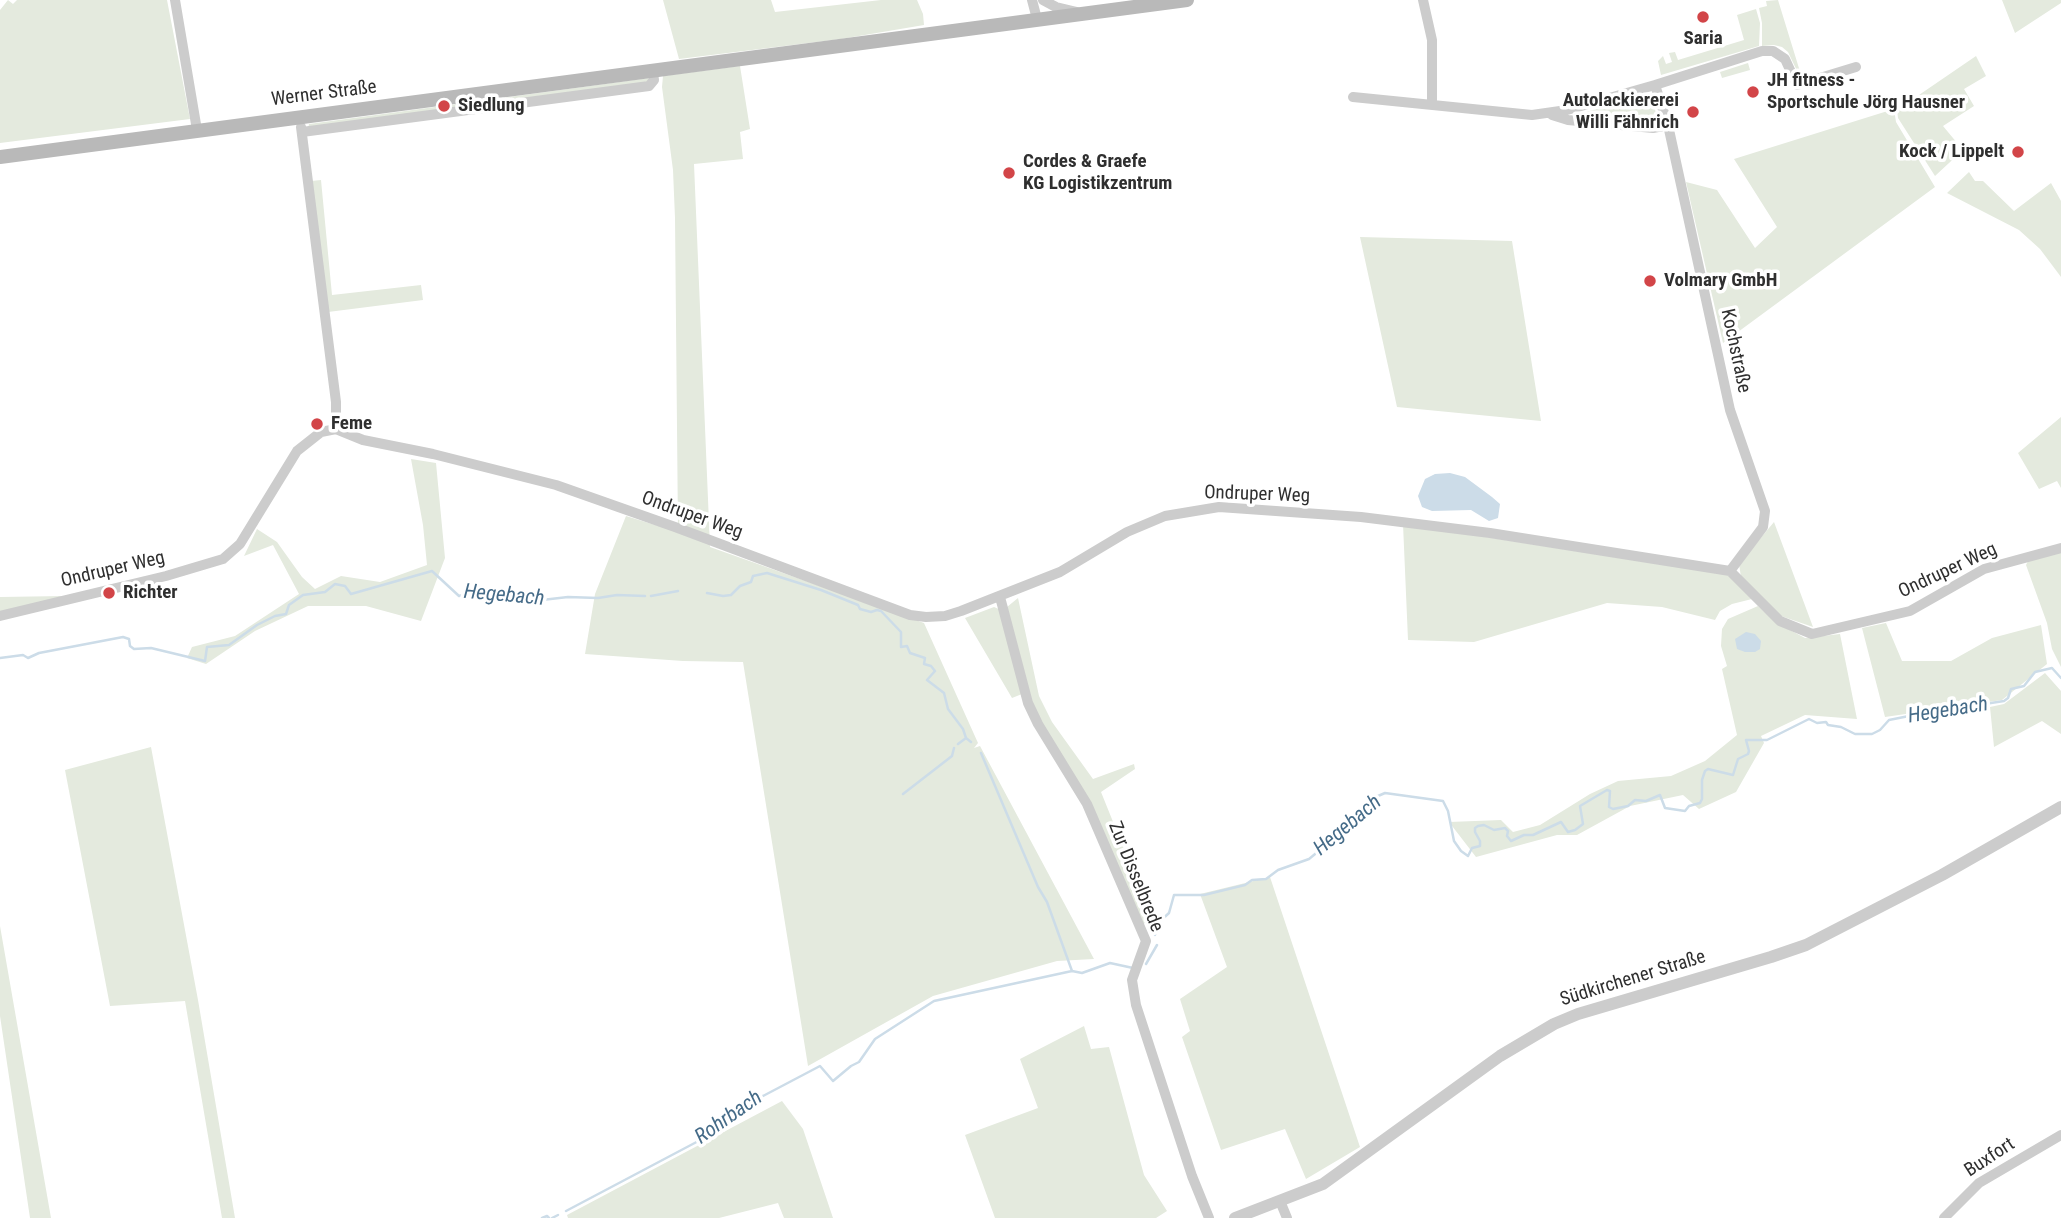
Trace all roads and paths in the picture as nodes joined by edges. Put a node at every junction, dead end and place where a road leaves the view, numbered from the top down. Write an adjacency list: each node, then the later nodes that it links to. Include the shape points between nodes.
1 (175, 0): 16 (street)
2 (1032, 0): 7 (street)
3 (1043, 0): 6 (street)
4 (1187, 0): 6 (main road, Werner Straße)
5 (1423, 0): 12 (street, via 1432,40)
6 (1081, 13): 7 (main road, Werner Straße)
7 (1037, 19): 9 (main road, Werner Straße)
8 (1856, 67): 10 (street, via 1797,85 1785,59 1773,51 1762,51)
9 (653, 71): 14 (main road, Werner Straße); 17 (street, Werner Straße, via 649,86)
10 (1655, 85): 13 (street); 15 (street, Kochstraße)
11 (1353, 97): 12 (street)
12 (1432, 103): 13 (street)
13 (1548, 114): 15 (street, via 1653,128)
14 (300, 117): 16 (main road, Werner Straße); 17 (street)
15 (1668, 125): 21 (street, Kochstraße, via 1730,410 1765,511 1763,527)
16 (197, 130): 18 (main road, Werner Straße)
17 (302, 132): 19 (street)
18 (0, 158)
19 (336, 429): 22 (street, Ondruper Weg, via 363,440 556,485 910,615 945,616); 23 (street, Ondruper Weg, via 321,432 297,451 240,544 223,559)
20 (2061, 548): 21 (street, Ondruper Weg, via 1984,569 1910,611 1812,634 1780,621)
21 (1730, 571): 22 (street, Ondruper Weg, via 1490,533 1361,517 1219,507 1145,524 1060,572)
22 (1000, 597): 27 (street, Zur Disselbrede, via 1028,703 1087,804 1146,941 1132,980 1136,1005)
23 (0, 616)
24 (2061, 807): 26 (street, Südkirchener Straße, via 1942,875 1806,944 1554,1024 1500,1056 1331,1179)
25 (2061, 1135): 30 (street, Buxfort, via 1979,1183)
26 (1280, 1201): 28 (street, Südkirchener Straße); 29 (street)
27 (1209, 1218)
28 (1236, 1218)
29 (1287, 1218)
30 (1944, 1218)

